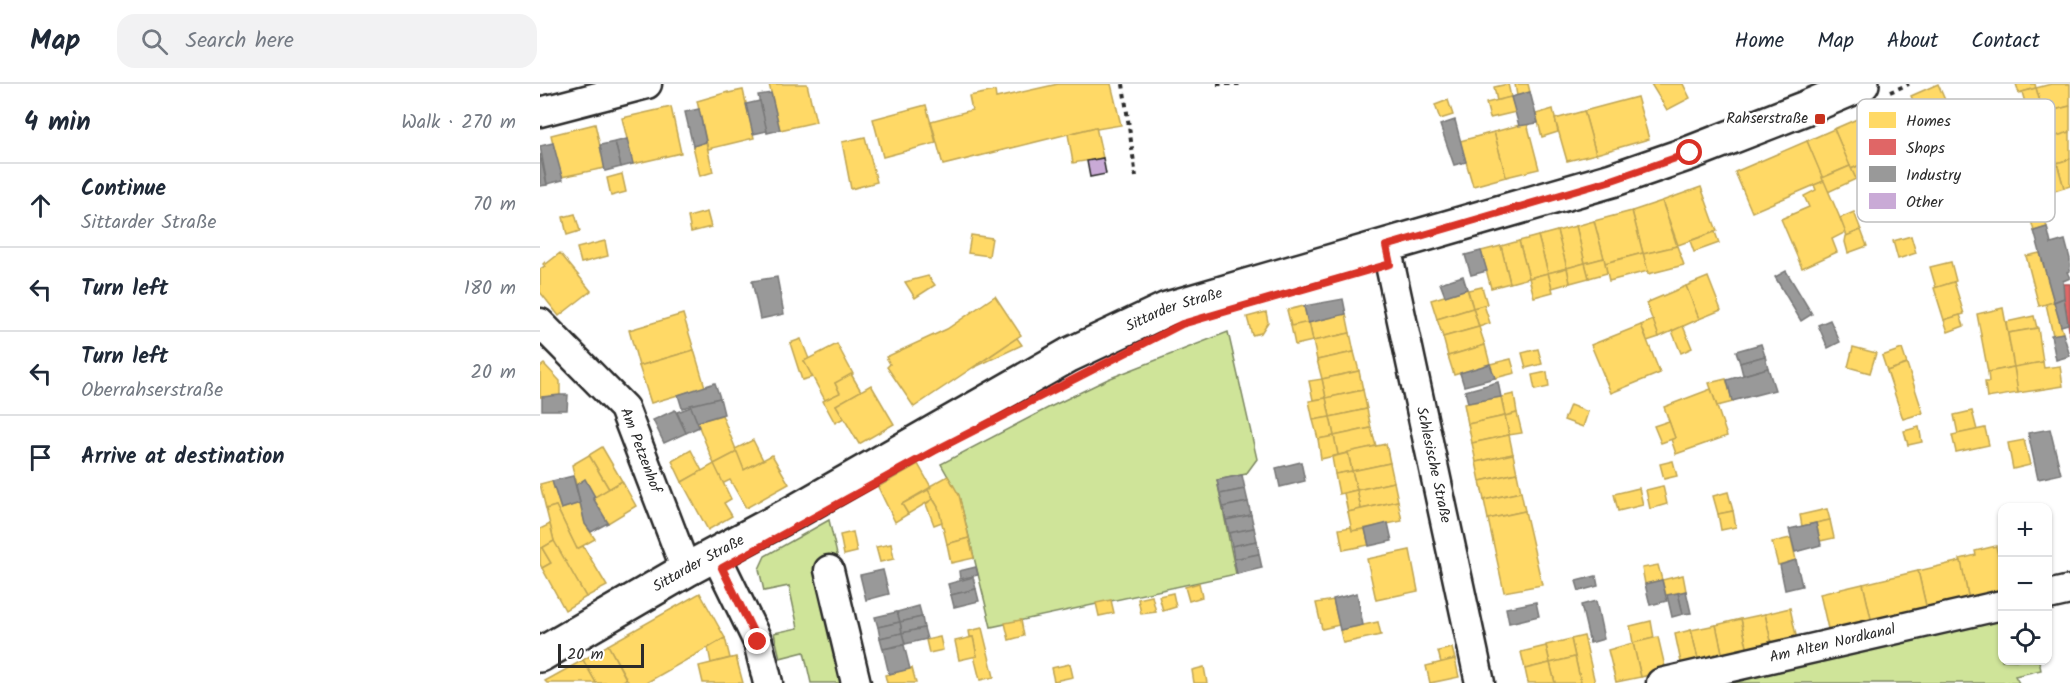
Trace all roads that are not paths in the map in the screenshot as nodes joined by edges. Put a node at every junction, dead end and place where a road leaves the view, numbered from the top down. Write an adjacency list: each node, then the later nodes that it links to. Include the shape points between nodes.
1 (647, 84): 3 (street)
2 (1874, 88): 4 (street, Sittarder Straße, via 1612,180)
3 (540, 112)
4 (1386, 246): 6 (street, Sittarder Straße, via 1167,309 1069,355); 15 (street, Schlesische Straße)
5 (540, 323): 7 (street, Am Petzenhof, via 624,408)
6 (717, 553): 7 (street, Sittarder Straße); 13 (street, via 758,642)
7 (686, 570): 12 (street, Sittarder Straße)
8 (828, 570): 14 (street)
9 (2070, 590): 10 (street)
10 (2052, 594)
11 (1998, 606): 16 (street, Am Alten Nordkanal)
12 (540, 655)
13 (768, 683)
14 (856, 683)
15 (1480, 683)
16 (1661, 683)

